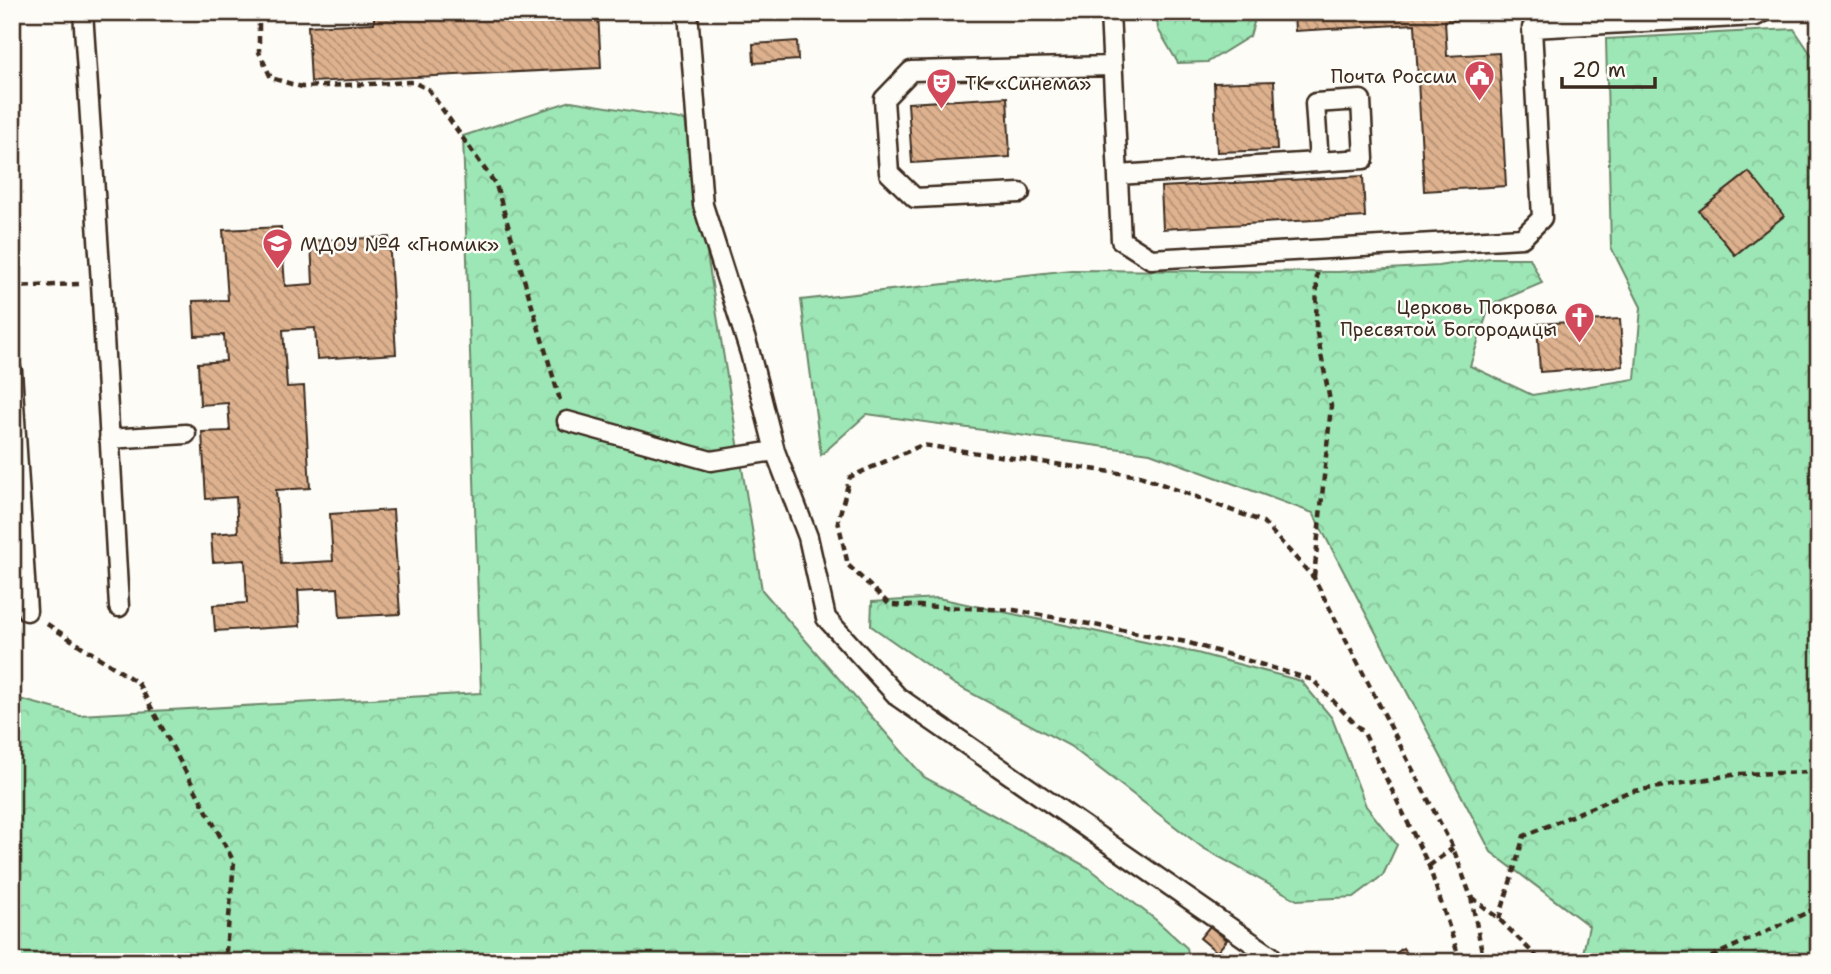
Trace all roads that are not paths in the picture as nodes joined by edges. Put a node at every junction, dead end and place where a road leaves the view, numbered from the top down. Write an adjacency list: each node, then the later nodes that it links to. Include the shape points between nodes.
1 (83, 12): 12 (lane)
2 (688, 12): 13 (lane, via 703,205)
3 (1110, 12): 5 (lane)
4 (1763, 12): 7 (lane, via 1756,16 1532,28 1542,218 1522,238 1150,260 1121,240)
5 (1112, 66): 7 (lane); 8 (lane, via 911,71 884,99 889,173 915,198)
6 (1319, 162): 7 (lane)
7 (1118, 175)
8 (1020, 193)
9 (12, 371): 15 (lane)
10 (566, 421): 13 (lane, via 711,461)
11 (187, 434): 12 (lane)
12 (110, 439): 14 (lane)
13 (775, 451): 16 (lane, via 808,537 826,618 898,697)
14 (119, 607)
15 (27, 611)
16 (1271, 956)

